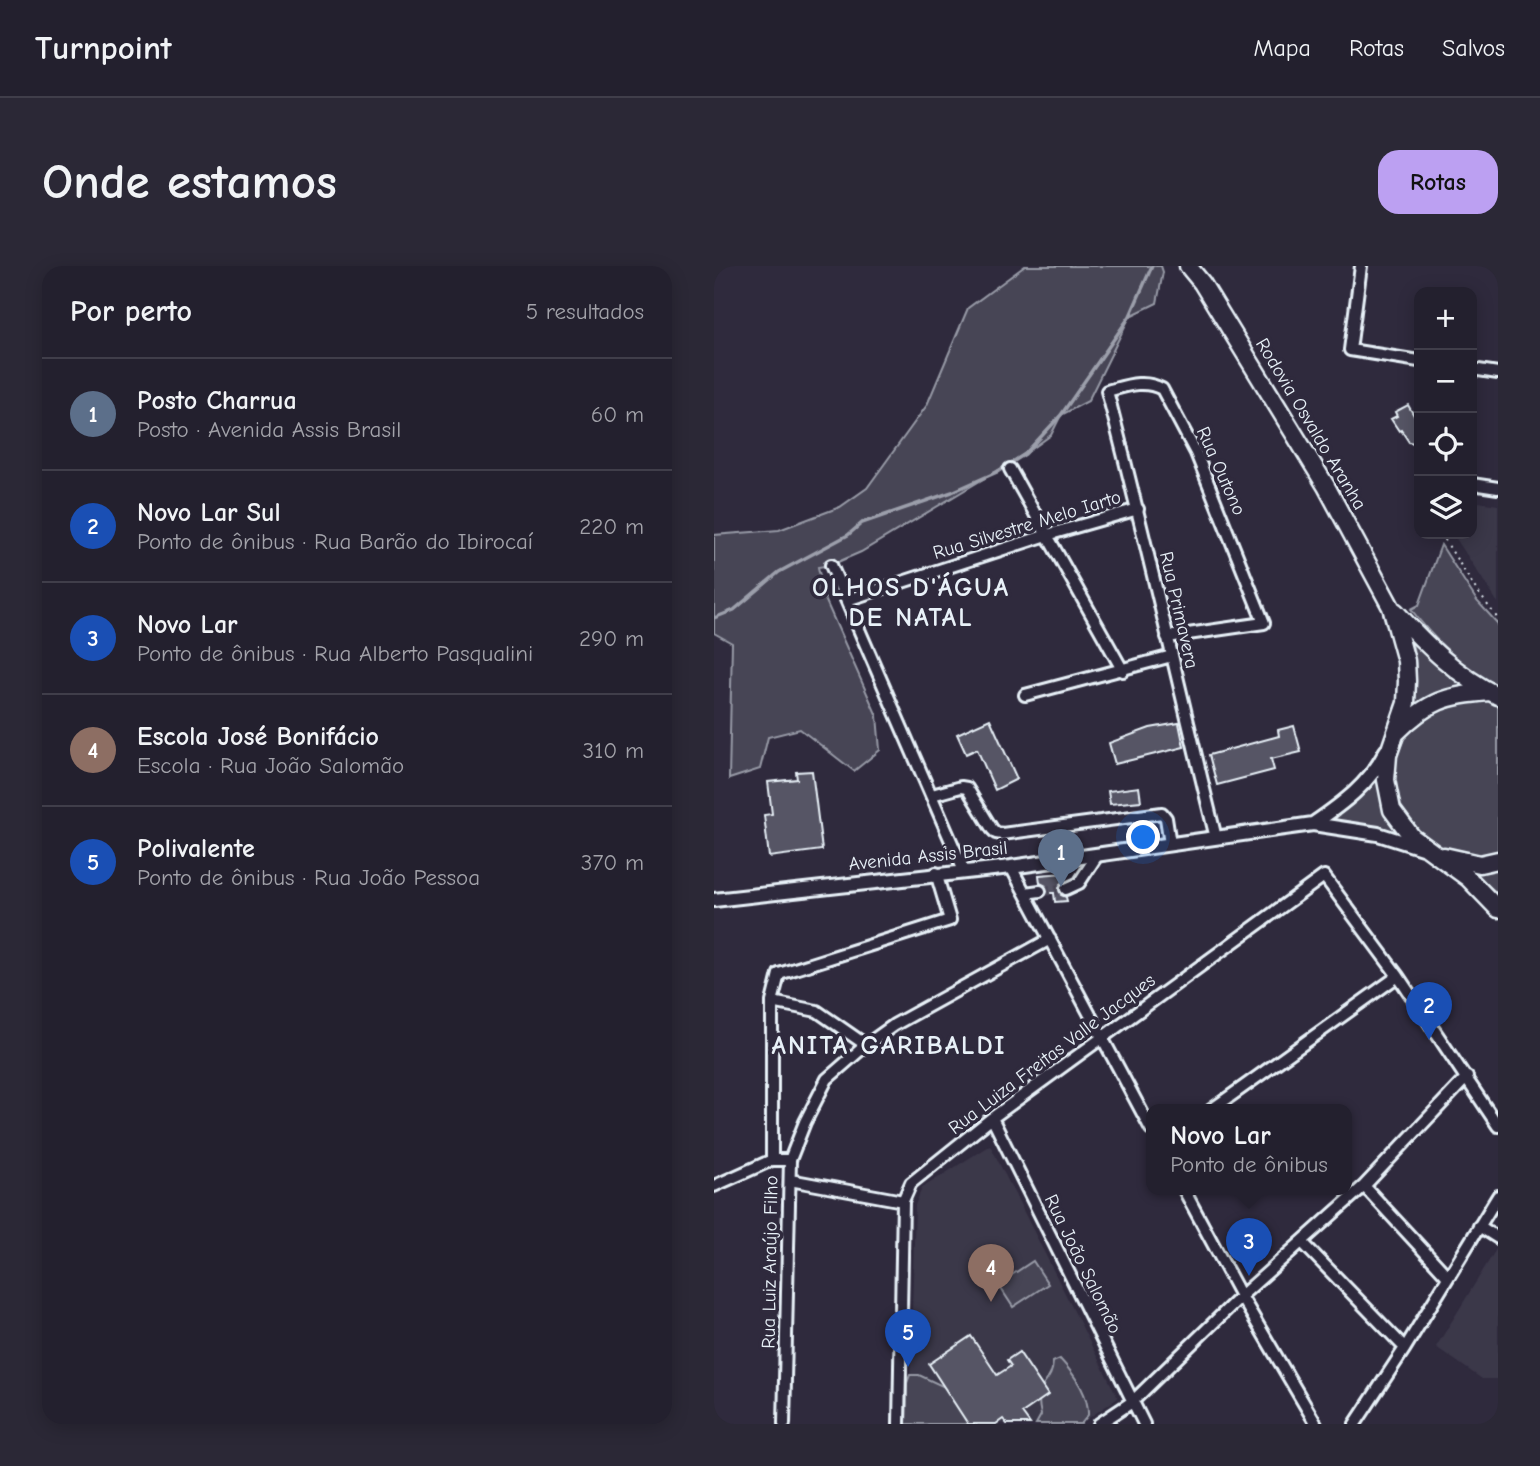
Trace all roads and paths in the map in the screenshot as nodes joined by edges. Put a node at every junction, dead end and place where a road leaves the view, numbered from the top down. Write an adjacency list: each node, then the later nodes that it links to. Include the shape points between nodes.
1 (1188, 266): 15 (highway, Rodovia Osvaldo Aranha, via 1326,486)
2 (1361, 266): 3 (street, via 1350,349)
3 (1414, 360)
4 (1477, 370): 5 (street)
5 (1498, 373)
6 (1107, 391): 10 (street, Rua Primavera); 17 (street, Rua Outono, via 1140,383 1162,389 1196,453 1265,623)
7 (1010, 469): 11 (street)
8 (1477, 485): 9 (street)
9 (1498, 488)
10 (1138, 509): 11 (street, Rua Silvestre Melo Iarto); 17 (street, Rua Primavera)
11 (1047, 535): 14 (street, Rua Silvestre Melo Iarto); 19 (street)
12 (1444, 539): 16 (path)
13 (831, 565): 14 (street)
14 (847, 600): 23 (street)
15 (1391, 607): 20 (highway, via 1448,665); 22 (highway, via 1407,681 1406,703)
16 (1498, 619)
17 (1167, 637): 18 (street, Rua Primavera)
18 (1171, 656): 19 (street); 25 (street, Rua Primavera)
19 (1123, 671): 21 (street)
20 (1494, 694): 22 (highway, via 1433,702)
21 (1025, 695)
22 (1393, 736): 24 (main road, Avenida Assis Brasil, via 1369,778); 27 (highway, via 1386,780 1392,810 1404,828)
23 (932, 795): 26 (street, via 967,788 992,829 1002,834 1162,813); 31 (street)
24 (1312, 824): 25 (main road, Avenida Assis Brasil); 27 (main road, Avenida Assis Brasil, via 1378,834)
25 (1216, 838): 26 (main road, Avenida Assis Brasil)
26 (1170, 844): 28 (main road, Avenida Assis Brasil)
27 (1432, 852): 29 (highway, via 1480,864); 37 (highway, via 1468,878)
28 (1098, 854): 30 (main road, Avenida Assis Brasil); 33 (street, via 1079,883)
29 (1498, 860)
30 (1011, 867): 31 (main road, Avenida Assis Brasil); 35 (street)
31 (964, 871): 32 (main road, Avenida Assis Brasil)
32 (936, 873): 36 (main road, Avenida Assis Brasil); 40 (street, via 950,920 779,974)
33 (1066, 889)
34 (1040, 891): 35 (street)
35 (1025, 893): 38 (street)
36 (714, 900)
37 (1498, 909)
38 (1050, 939): 41 (street); 42 (street, Rua Luiz Araújo Filho)
39 (1398, 976): 41 (street, Rua Luiza Freitas Valle Jacques, via 1324,876); 43 (street); 44 (street)
40 (772, 1002): 42 (street, via 817,1011); 48 (street)
41 (1103, 1037): 45 (street, Rua Luiza Freitas Valle Jacques); 46 (street)
42 (866, 1045): 49 (street, Rua Luiz Araújo Filho, via 827,1079)
43 (1467, 1077): 47 (street); 51 (street)
44 (1219, 1104)
45 (992, 1118): 55 (street, Rua Luiza Freitas Valle Jacques, via 911,1183); 62 (street, Rua João Salomão)
46 (1146, 1119)
47 (1498, 1126)
48 (772, 1160): 49 (street); 52 (street)
49 (790, 1160): 50 (street, Rua Luiz Araújo Filho)
50 (790, 1180): 55 (street); 63 (street, Rua Luiz Araújo Filho)
51 (1364, 1185): 58 (street); 59 (street)
52 (714, 1186)
53 (1187, 1195): 60 (street)
54 (1498, 1196): 56 (street)
55 (903, 1201): 64 (street)
56 (1479, 1226): 57 (street); 59 (street)
57 (1498, 1238)
58 (1302, 1242): 60 (street); 61 (street)
59 (1447, 1277): 61 (street)
60 (1241, 1296): 62 (street); 67 (street)
61 (1405, 1348): 68 (street)
62 (1132, 1402): 65 (street); 66 (street, Rua João Salomão)
63 (784, 1424)
64 (899, 1424)
65 (1099, 1424)
66 (1144, 1424)
67 (1316, 1424)
68 (1355, 1424)

